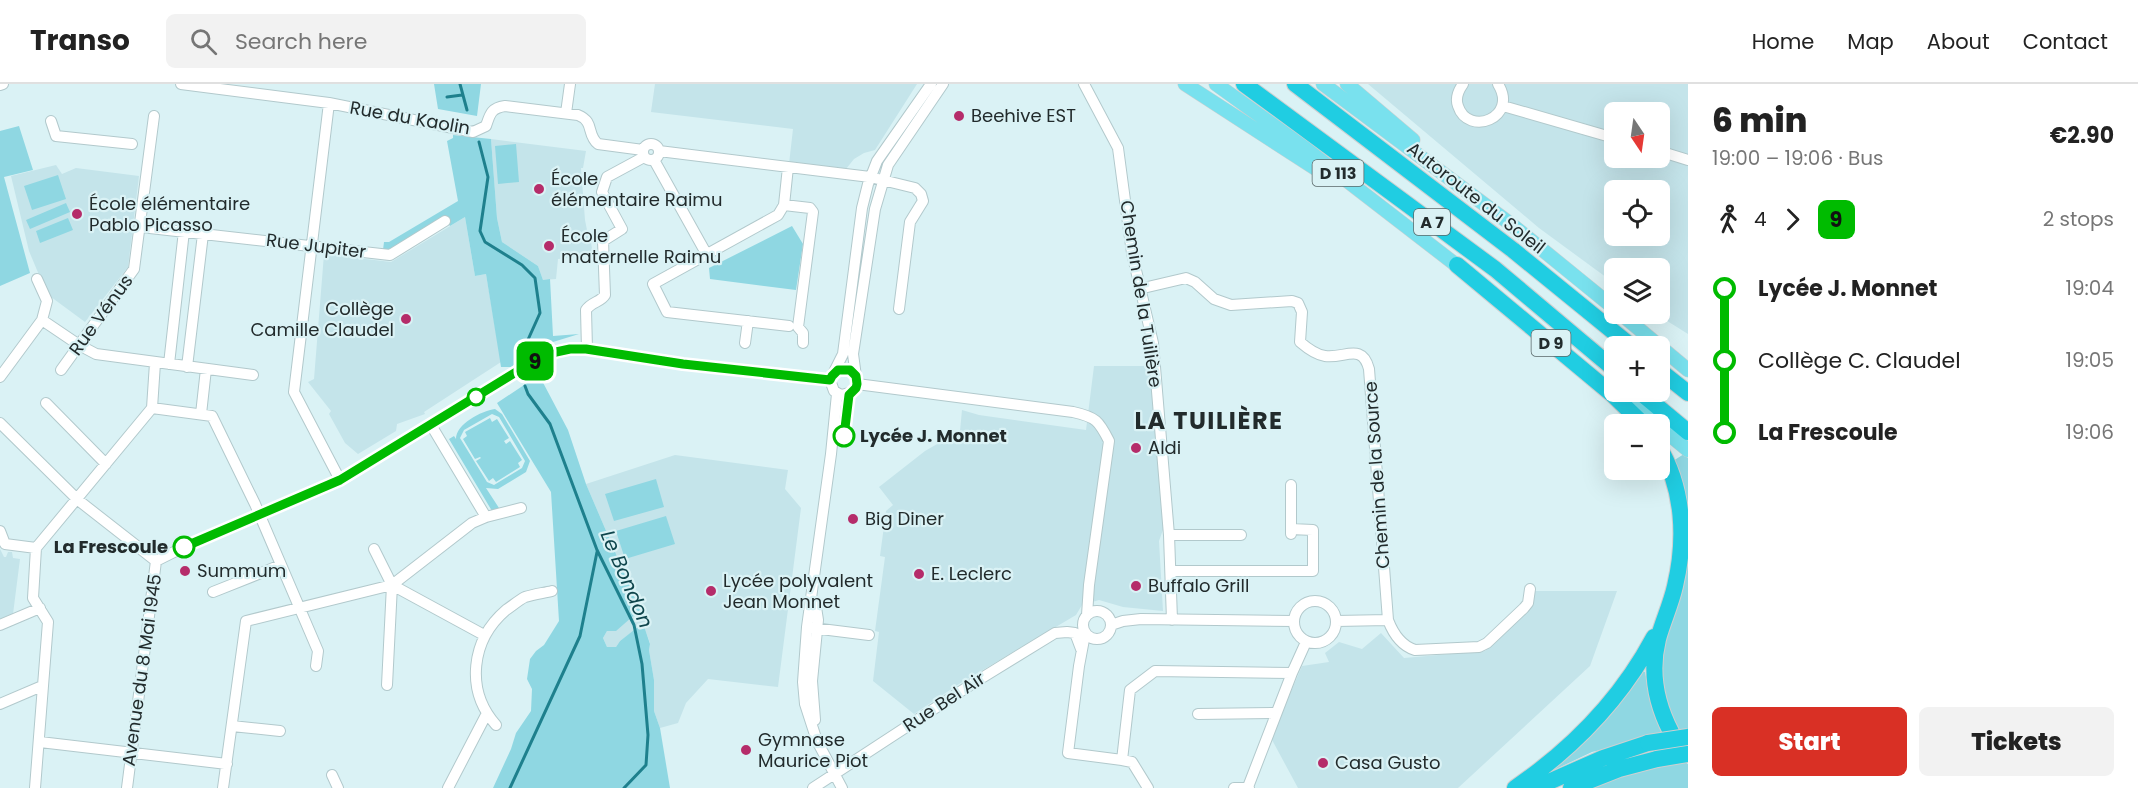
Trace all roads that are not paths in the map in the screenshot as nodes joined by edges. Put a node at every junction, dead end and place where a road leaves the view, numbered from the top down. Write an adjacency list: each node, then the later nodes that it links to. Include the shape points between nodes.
1 (181, 84): 14 (street, Rue du Kaolin)
2 (570, 84): 16 (street)
3 (931, 84): 25 (street)
4 (943, 84): 26 (street, via 888,165)
5 (1083, 84): 38 (street, Chemin de la Tuilière, via 1118,148)
6 (1185, 84): 33 (main road)
7 (1216, 84): 33 (main road, D 113)
8 (1244, 84): 50 (highway, A 7, via 1495,269)
9 (1295, 84): 45 (highway, Autoroute du Soleil / A 7)
10 (1323, 84): 29 (main road)
11 (1347, 84): 29 (main road)
12 (1463, 84): 15 (street, via 1457,100 1466,118 1486,122)
13 (1498, 84): 15 (street)
14 (329, 103): 16 (street, Rue du Kaolin, via 477,131 486,126 496,107); 34 (street)
15 (1503, 106): 19 (street)
16 (566, 113): 21 (street, Rue du Kaolin, via 585,118 598,144)
17 (154, 116): 20 (street, Rue Vénus)
18 (51, 121): 20 (street, via 56,136)
19 (1604, 135)
20 (141, 145): 30 (street, Rue Vénus)
21 (650, 154): 24 (street, Rue du Kaolin); 35 (street); 49 (street, via 607,177 602,192 622,229 603,241 606,295 586,310)
22 (1670, 154): 23 (street)
23 (1688, 160)
24 (788, 167): 25 (street, Rue du Kaolin); 27 (street)
25 (870, 177): 26 (street, Rue du Kaolin); 58 (street, via 862,208 843,354)
26 (884, 181): 40 (street, Rue du Kaolin, via 915,188 923,201 910,222); 61 (street, via 875,208 853,354)
27 (784, 205): 35 (street, via 778,215); 44 (street, via 810,208 813,212)
28 (445, 221): 34 (street, Rue Jupiter, via 390,255)
29 (1512, 225): 39 (main road)
30 (141, 227): 31 (street, Rue Jupiter); 48 (street, Rue Vénus, via 134,269)
31 (184, 231): 32 (street, Rue Jupiter); 52 (street)
32 (203, 234): 34 (street, Rue Jupiter); 53 (street)
33 (1423, 240): 36 (main road, D 113)
34 (311, 245): 79 (street, via 294,392)
35 (707, 255): 42 (street, via 653,284 667,312)
36 (1457, 266): 62 (main road, D 113); 70 (highway, D 9)
37 (37, 279): 41 (street, via 47,301)
38 (1139, 289): 86 (street, Chemin de la Tuilière, via 1153,343); 104 (street, Chemin de la Source, via 1186,278 1222,303 1292,301 1298,303 1302,312 1300,342 1309,349 1325,356 1363,356 1369,369)
39 (1604, 300)
40 (899, 309)
41 (42, 320): 48 (street); 59 (street)
42 (748, 321): 44 (street); 46 (street)
43 (1633, 324): 56 (main road)
44 (794, 326): 47 (street, via 803,333)
45 (1619, 336)
46 (745, 343)
47 (802, 344)
48 (79, 345): 51 (street, via 96,354); 55 (street, Rue Vénus)
49 (586, 349): 58 (street, Avenue du 8 Mai 1945, via 683,364); 73 (street, Avenue du 8 Mai 1945, via 556,352 534,361)
50 (1604, 361)
51 (155, 363): 52 (street); 68 (street)
52 (170, 364): 53 (street)
53 (186, 366): 54 (street)
54 (206, 369): 57 (street); 69 (street)
55 (61, 370)
56 (1688, 370)
57 (253, 375)
58 (832, 376): 61 (street, via 846,369); 64 (street, via 831,388)
59 (0, 378)
60 (1670, 379): 63 (highway)
61 (857, 380): 64 (street, via 849,395); 94 (street, via 1073,412 1098,421 1109,441)
62 (1604, 381)
63 (1688, 393)
64 (837, 394): 108 (street)
65 (1630, 402): 71 (main road, D 113)
66 (1652, 402): 74 (highway)
67 (46, 404): 77 (street)
68 (152, 408): 69 (street); 77 (street)
69 (201, 414): 83 (street, via 212,416)
70 (1633, 414)
71 (1645, 414)
72 (0, 423): 81 (street)
73 (431, 424): 79 (street, Avenue du 8 Mai 1945); 84 (street)
74 (1688, 432)
75 (1670, 435): 76 (main road, D 113)
76 (1688, 450)
77 (106, 464): 81 (street)
78 (1670, 471): 98 (highway, via 1681,522 1678,568)
79 (340, 480): 83 (street, Avenue du 8 Mai 1945)
80 (1291, 485): 92 (street, via 1291,532 1313,530 1313,571)
81 (78, 500): 88 (street); 90 (street)
82 (521, 508): 84 (street)
83 (260, 515): 90 (street, Avenue du 8 Mai 1945); 91 (street)
84 (486, 517): 93 (street, via 472,523)
85 (0, 531): 88 (street, via 5,544)
86 (1169, 535): 87 (street); 92 (street, Chemin de la Tuilière)
87 (1241, 535)
88 (36, 548): 99 (street, via 33,598)
89 (374, 549): 93 (street)
90 (156, 561): 131 (street, Avenue du 8 Mai 1945)
91 (281, 565): 97 (street); 100 (street)
92 (1171, 571): 103 (street, Chemin de la Tuilière)
93 (392, 585): 100 (street); 112 (street); 119 (street)
94 (1089, 585): 101 (street); 102 (street)
95 (1530, 589): 104 (street, via 1524,608 1479,647 1408,648)
96 (552, 591): 112 (street, via 525,597 498,617)
97 (213, 592)
98 (1669, 607): 128 (highway, via 1655,652 1654,672 1658,701); 147 (highway, via 1643,656 1602,713 1558,756)
99 (40, 608): 107 (street); 120 (street, via 48,622)
100 (300, 608): 116 (street, via 318,651); 126 (street, via 246,621)
101 (1085, 616): 102 (street, via 1094,611); 109 (street, Rue Bel Air); 110 (street)
102 (1107, 617): 103 (street, via 1122,614); 113 (street, via 1106,637)
103 (1172, 620): 105 (street)
104 (1388, 620): 106 (street)
105 (1294, 621): 106 (street, via 1303,605 1315,601 1330,607); 114 (street, via 1297,633)
106 (1336, 621): 114 (street, via 1329,638 1314,644)
107 (0, 626)
108 (812, 628): 111 (street); 135 (street, via 817,741)
109 (1055, 633): 115 (street, via 1075,633); 135 (street, Rue Bel Air)
110 (1085, 634): 113 (street); 115 (street)
111 (869, 635)
112 (484, 636): 124 (street, via 477,656 476,679)
113 (1097, 640): 117 (street)
114 (1306, 642): 118 (street)
115 (1082, 652): 117 (street)
116 (316, 666)
117 (1079, 666): 133 (street, via 1068,753)
118 (1292, 673): 122 (street); 133 (street, via 1155,671 1130,690)
119 (387, 685)
120 (42, 686): 121 (street); 130 (street)
121 (0, 704)
122 (1275, 713): 123 (street); 137 (street)
123 (1198, 714)
124 (486, 715): 125 (street); 142 (street)
125 (496, 725)
126 (232, 726): 127 (street); 134 (street)
127 (280, 731)
128 (1671, 732)
129 (1688, 737): 148 (highway, bridge, via 1648,743)
130 (40, 741): 131 (street); 138 (street)
131 (131, 752): 134 (street); 139 (street, Avenue du 8 Mai 1945)
132 (1688, 754): 149 (highway, bridge, via 1619,769)
133 (1122, 760): 145 (street, via 1132,762)
134 (227, 764): 140 (street)
135 (833, 774): 143 (street, Rue Bel Air); 144 (street)
136 (332, 776): 141 (street)
137 (1248, 787): 146 (street)
138 (35, 788)
139 (127, 788)
140 (224, 788)
141 (338, 788)
142 (448, 788)
143 (813, 788)
144 (842, 788)
145 (1148, 788)
146 (1234, 788)
147 (1515, 788)
148 (1535, 788)
149 (1571, 788)

